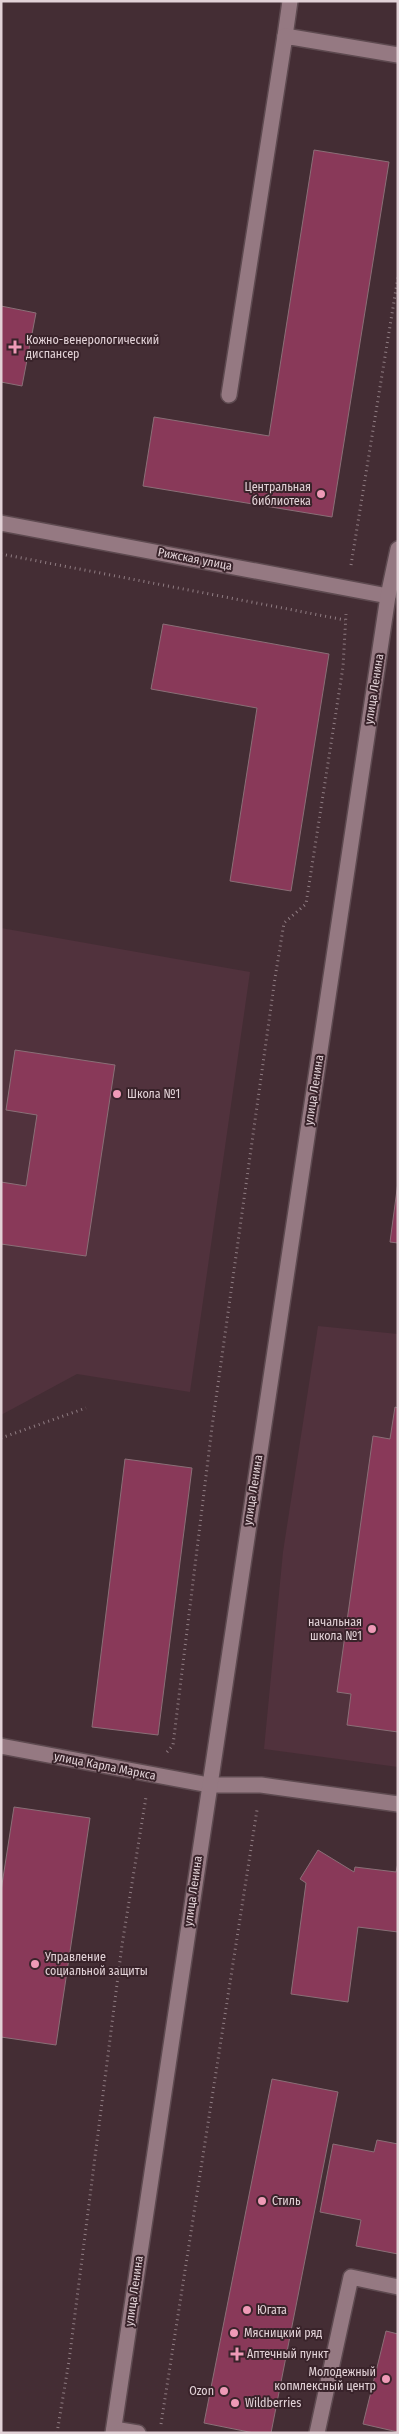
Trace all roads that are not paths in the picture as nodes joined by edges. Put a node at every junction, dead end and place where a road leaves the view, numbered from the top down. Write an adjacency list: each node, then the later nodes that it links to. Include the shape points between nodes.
1 (290, 1): 2 (street)
2 (285, 36): 3 (street); 4 (street)
3 (398, 55)
4 (229, 395)
5 (1, 523): 7 (street, Рижская улица)
6 (398, 548): 7 (street, улица Ленина)
7 (388, 596): 9 (street, улица Ленина)
8 (1, 1746): 9 (street, улица Карла Маркса)
9 (209, 1785): 10 (street, улица Карла Маркса, via 261,1785); 12 (street, улица Ленина)
10 (398, 1804)
11 (398, 2287): 14 (street, via 351,2277)
12 (114, 2431): 13 (street)
13 (138, 2433)
14 (317, 2433)

